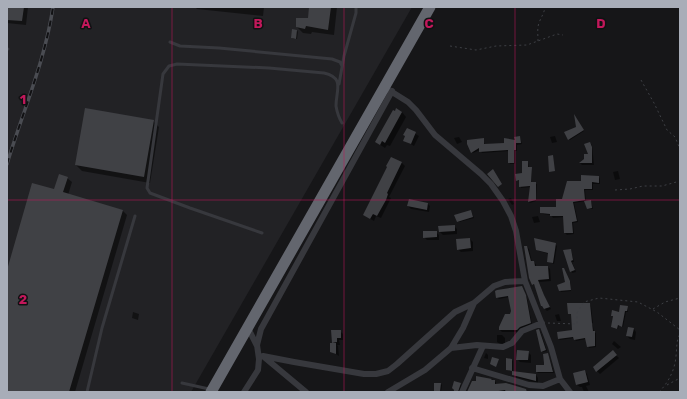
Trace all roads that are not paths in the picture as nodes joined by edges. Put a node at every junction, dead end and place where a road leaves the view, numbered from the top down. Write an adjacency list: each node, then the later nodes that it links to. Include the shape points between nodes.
1 (356, 7): 4 (lane)
2 (430, 7): 6 (highway)
3 (170, 42): 4 (lane, via 180,46 332,59 340,62)
4 (342, 66): 5 (lane)
5 (339, 86): 7 (lane, via 336,104); 9 (lane, via 337,79 324,73 268,68 177,64 169,66 163,74 147,188 150,193)
6 (388, 89): 10 (street, via 408,102 435,135 491,184 503,201 516,230); 13 (highway); 14 (street, via 261,330)
7 (342, 123)
8 (135, 216): 23 (lane, via 102,328)
9 (262, 233)
10 (525, 281): 11 (street, via 505,282 494,286); 12 (street)
11 (474, 303): 16 (street); 17 (street, via 455,312 397,364 376,374)
12 (542, 323): 15 (street, via 522,331 512,343 503,348); 19 (street)
13 (248, 328): 14 (street); 22 (highway)
14 (257, 345): 17 (street); 24 (street, via 258,370)
15 (483, 346): 16 (street); 18 (street)
16 (451, 348): 21 (street, via 425,370)
17 (263, 356): 25 (street)
18 (472, 368): 19 (street, via 529,385 542,386); 28 (street)
19 (560, 379): 29 (street)
20 (182, 383): 22 (lane)
21 (401, 385): 26 (street); 27 (street)
22 (212, 391)
23 (87, 392)
24 (244, 392)
25 (306, 392)
26 (388, 392)
27 (404, 392)
28 (462, 392)
29 (570, 392)

